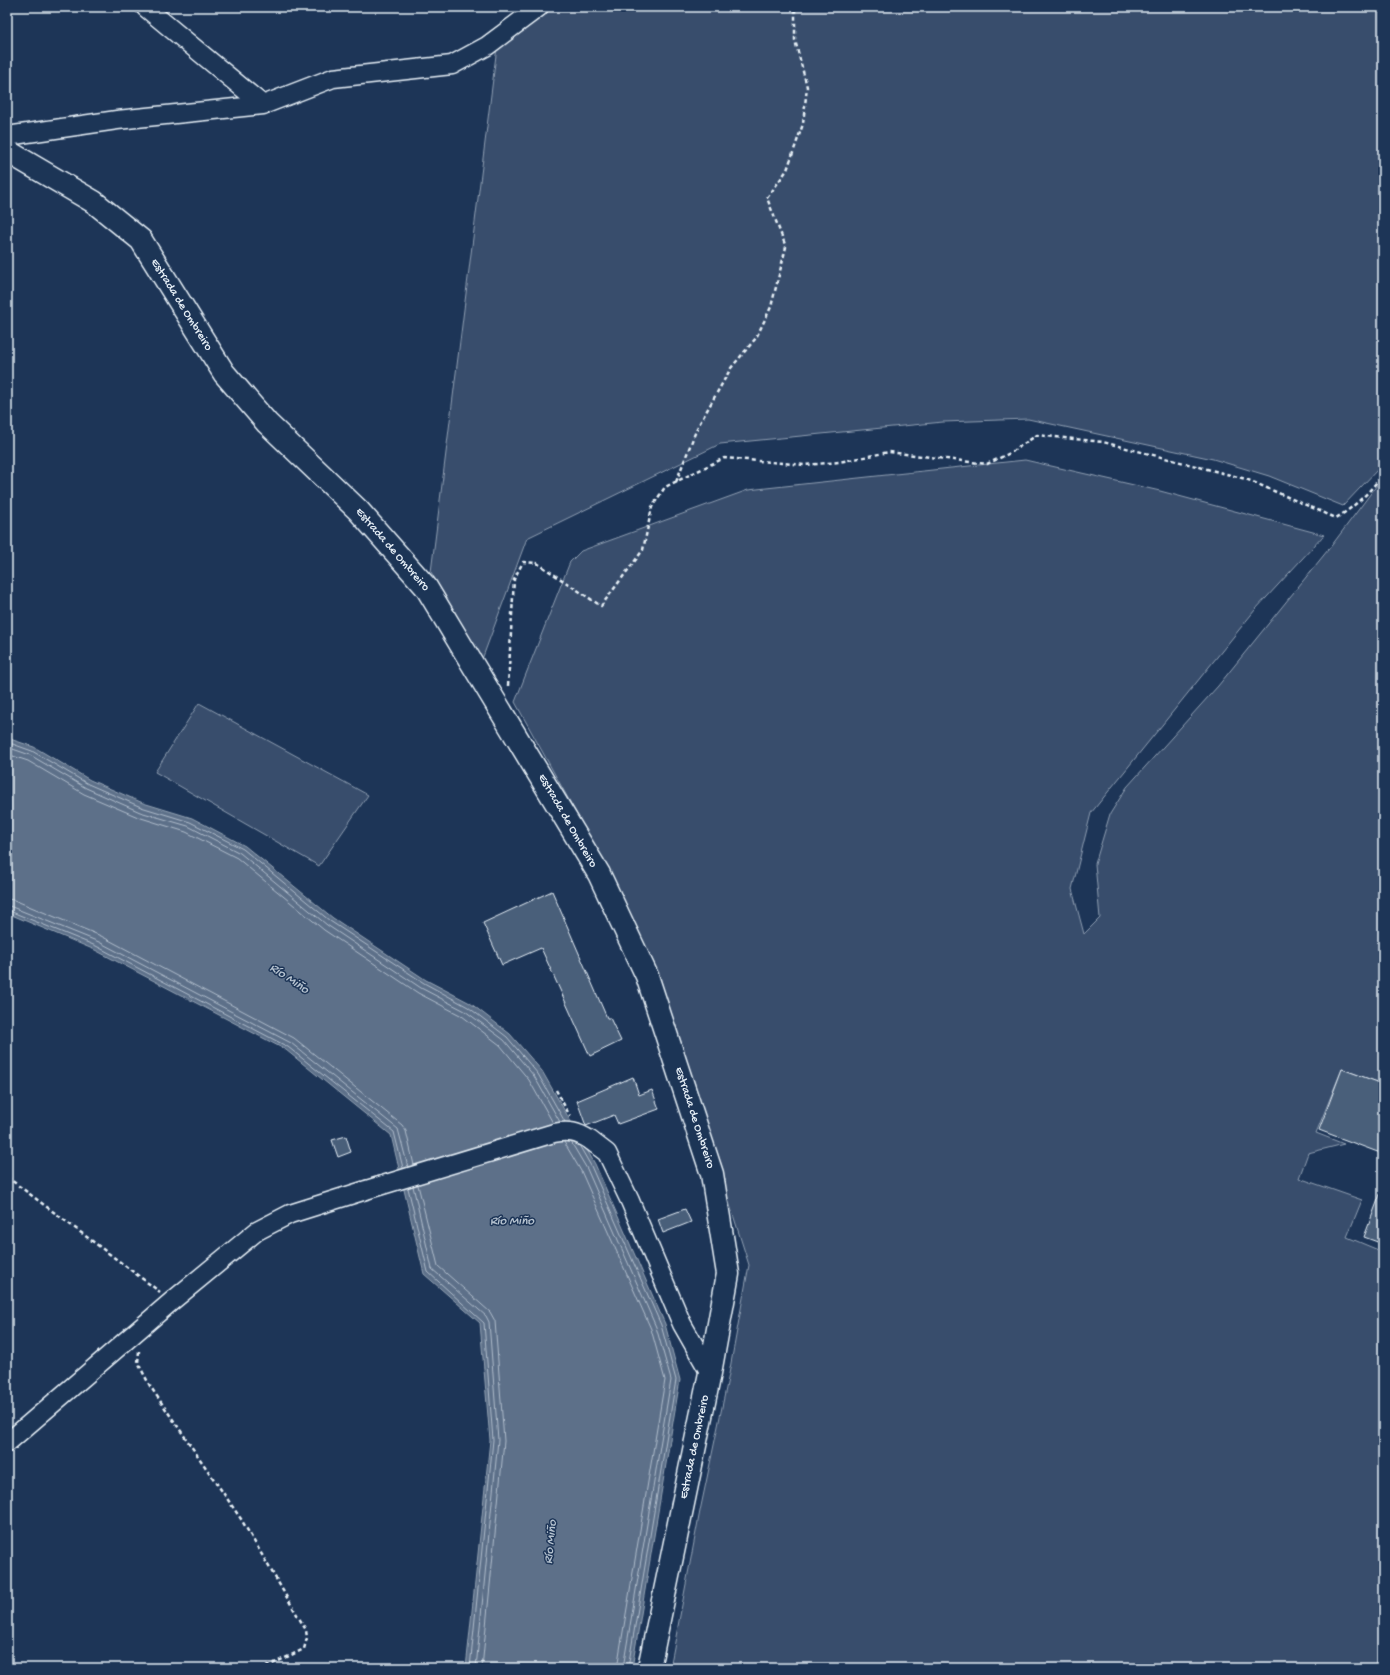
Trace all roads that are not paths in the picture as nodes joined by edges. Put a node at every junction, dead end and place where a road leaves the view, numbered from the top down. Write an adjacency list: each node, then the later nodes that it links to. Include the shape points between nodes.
1 (145, 7): 3 (street)
2 (539, 7): 3 (street, via 487,46 452,65 332,78)
3 (263, 105): 4 (street, via 117,120)
4 (7, 136)
5 (7, 151): 6 (street, Estrada de Ombreiro, via 94,202 141,240 224,373 267,423 358,510 426,587 595,867 647,976 712,1174 728,1274)
6 (710, 1373): 7 (street, bridge, via 682,1324 607,1153 579,1133 568,1131 554,1133 290,1214 257,1231); 8 (street, Estrada de Ombreiro)
7 (7, 1443)
8 (649, 1668)

